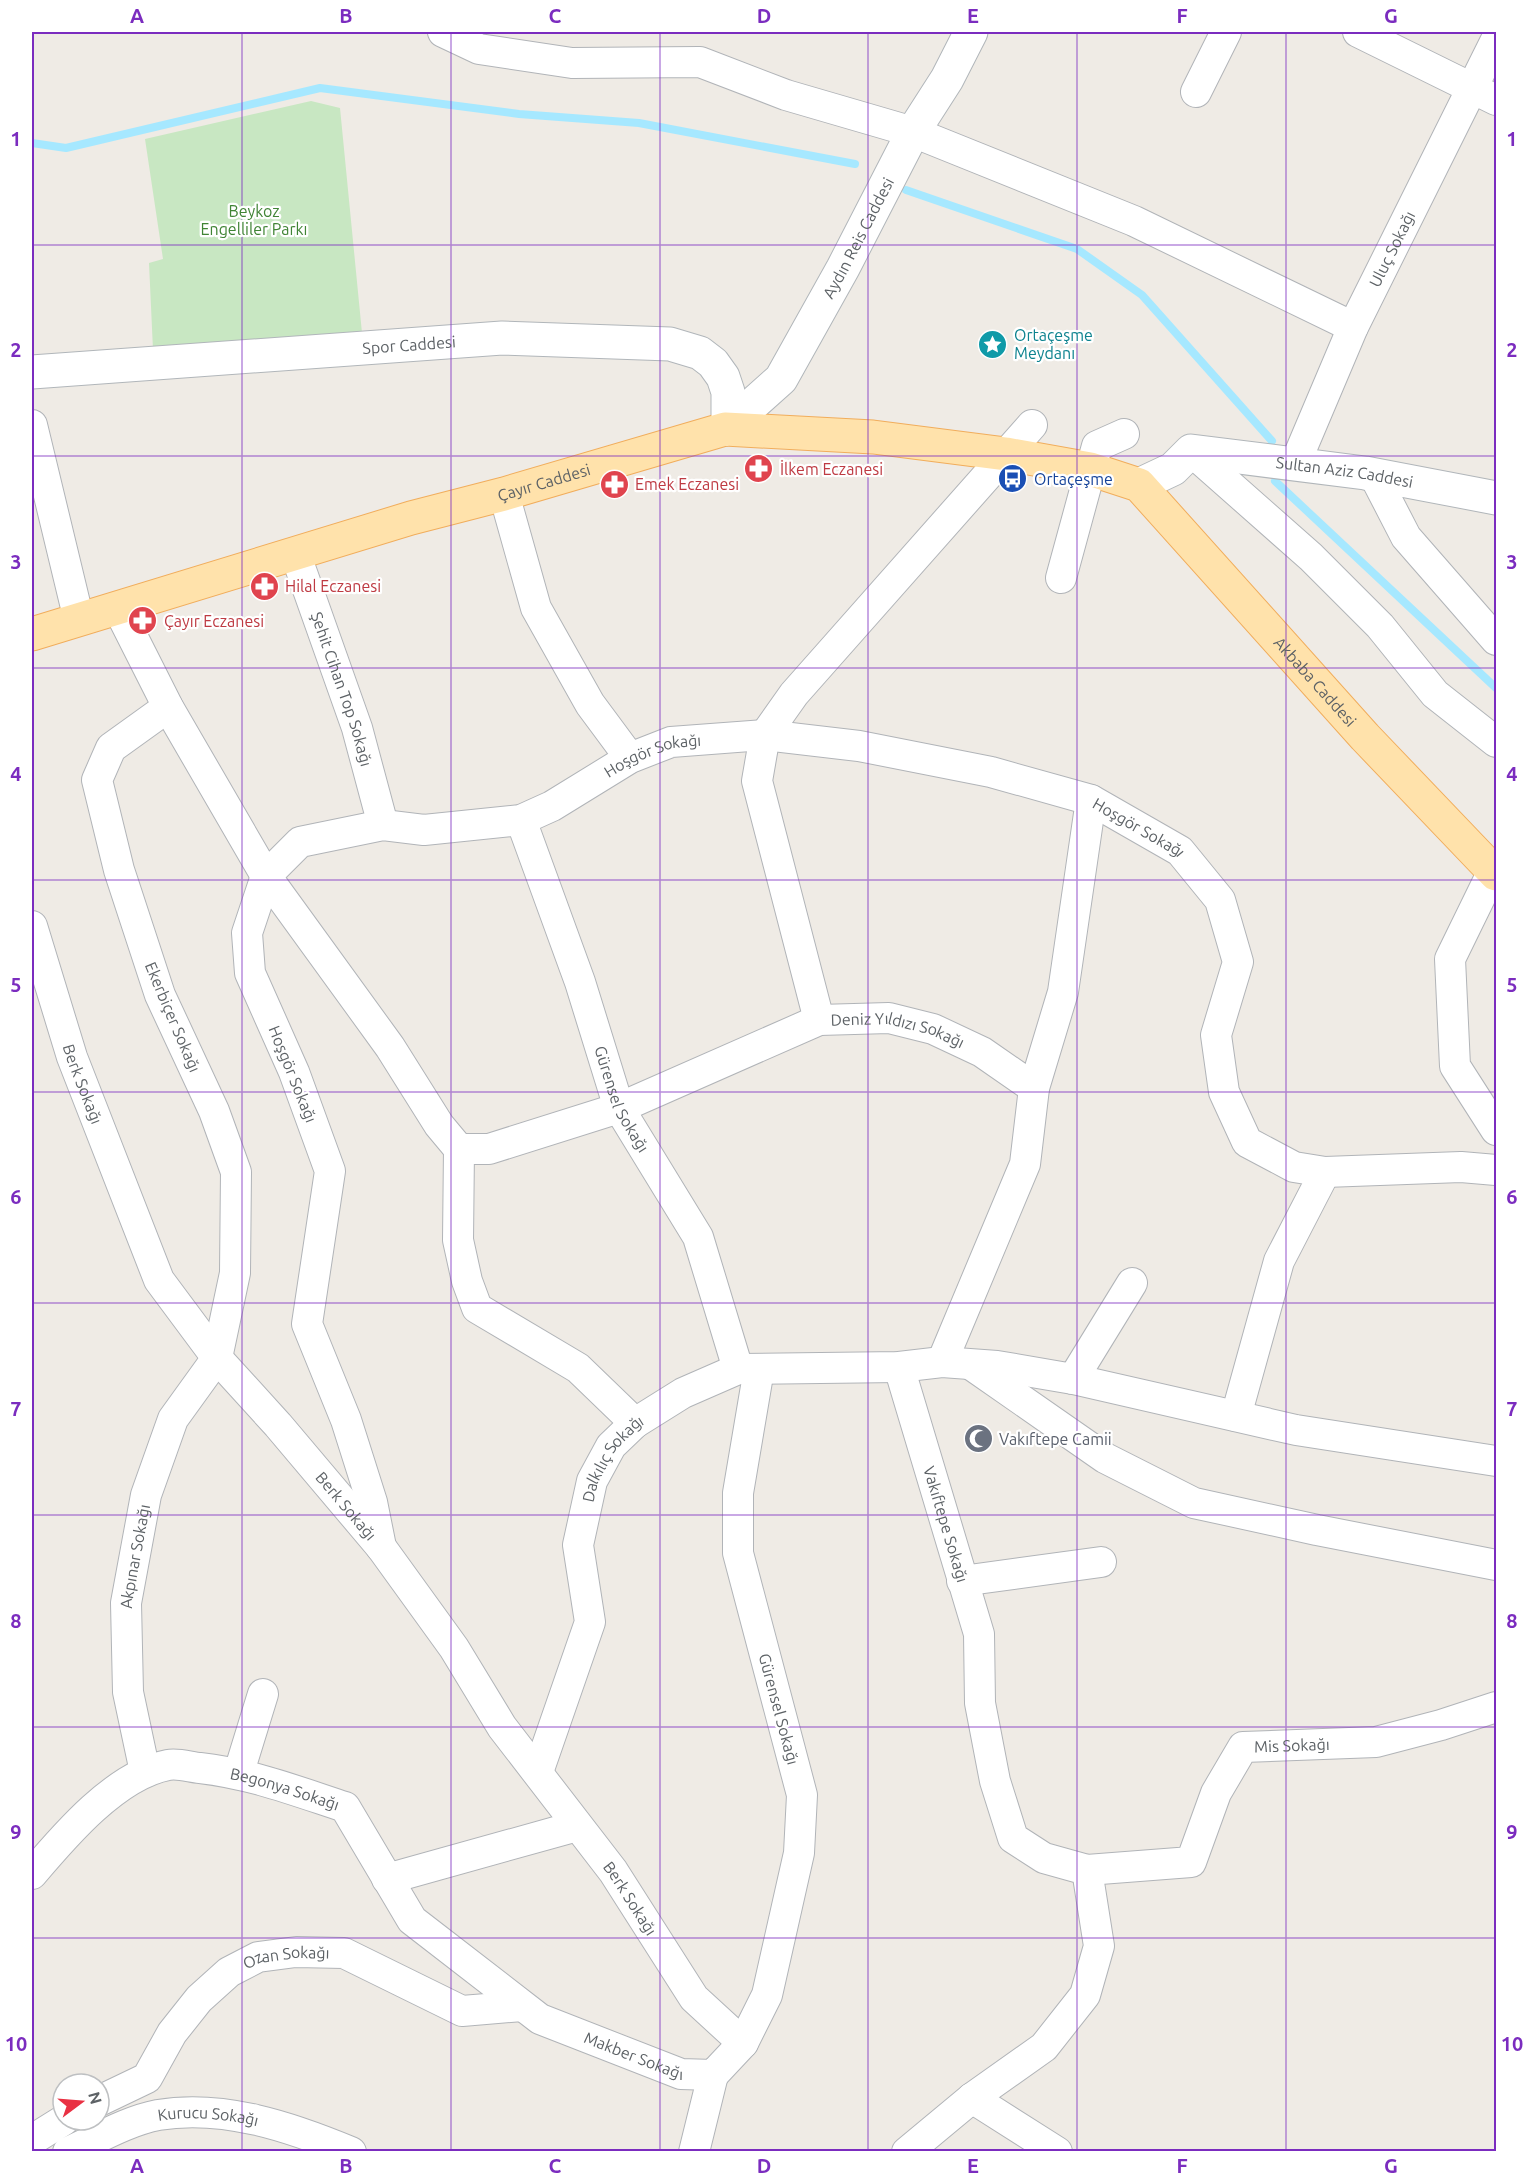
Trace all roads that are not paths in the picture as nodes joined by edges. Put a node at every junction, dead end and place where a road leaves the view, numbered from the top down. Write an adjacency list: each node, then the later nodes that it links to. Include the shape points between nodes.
1 (443, 32): 5 (street)
2 (971, 32): 9 (street, Aydın Reis Caddesi)
3 (1226, 32): 7 (street)
4 (1358, 32): 8 (street)
5 (478, 40): 9 (street, via 572,63 700,62 786,95)
6 (1497, 40): 8 (street, Uluç Sokağı)
7 (1196, 92)
8 (1484, 94): 10 (street, Uluç Sokağı)
9 (913, 132): 10 (street, via 1134,221); 14 (street, Aydın Reis Caddesi, via 781,379)
10 (1353, 327): 18 (street, Uluç Sokağı)
11 (32, 372): 14 (street, Spor Caddesi, via 502,338 670,344 700,353 723,377 728,392)
12 (32, 425): 27 (street)
13 (1032, 425): 17 (street)
14 (725, 429): 17 (main road, Çayır Caddesi, via 873,437); 22 (main road, Çayır Caddesi)
15 (1124, 434): 19 (street, via 1097,447)
16 (1191, 451): 18 (street, Sultan Aziz Caddesi); 21 (street, via 1173,469); 32 (street, via 1342,588 1380,626 1435,694)
17 (1006, 454): 19 (main road, Çayır Caddesi); 31 (street, via 794,694)
18 (1295, 464): 20 (street, Sultan Aziz Caddesi)
19 (1090, 469): 21 (main road, Çayır Caddesi); 25 (street)
20 (1374, 475): 23 (street, Sultan Aziz Caddesi); 29 (street, via 1406,537)
21 (1139, 485): 37 (main road, Akbaba Caddesi, via 1373,746)
22 (504, 494): 24 (main road, Çayır Caddesi); 33 (street, via 536,608 590,704)
23 (1497, 498)
24 (295, 553): 26 (main road, Çayır Caddesi); 36 (street, Şehit Cihan Top Sokağı, via 357,728)
25 (1061, 578)
26 (118, 608): 27 (main road, Çayır Caddesi); 30 (street)
27 (79, 620): 28 (main road, Çayır Caddesi)
28 (32, 634)
29 (1497, 640)
30 (168, 707): 38 (street); 48 (street, Ekerbiçer Sokağı, via 111,748 97,780 118,870 160,995 214,1111 236,1172 235,1273)
31 (765, 735): 33 (street, Hoşgör Sokağı, via 671,742); 34 (street, Hoşgör Sokağı, via 859,746 980,770); 40 (street, via 757,781)
32 (1497, 742)
33 (630, 758): 35 (street, Hoşgör Sokağı, via 552,806)
34 (1091, 800): 41 (street, via 1063,992); 46 (street, Hoşgör Sokağı, via 1180,851 1220,900 1239,962 1216,1035 1224,1092 1247,1142 1294,1167)
35 (521, 820): 36 (street, Hoşgör Sokağı, via 424,830); 42 (street, Gürensel Sokağı, via 580,982)
36 (383, 825): 38 (street, Hoşgör Sokağı, via 300,842)
37 (1495, 872): 43 (street, via 1450,959 1455,1066)
38 (266, 876): 44 (street); 56 (street, Hoşgör Sokağı, via 247,933 250,973 294,1072 330,1171 307,1324 346,1420 372,1502)
39 (32, 926): 48 (street, Berk Sokağı, via 72,1057 159,1280)
40 (819, 1020): 41 (street, Deniz Yıldızı Sokağı, via 889,1018 933,1029 982,1052); 42 (street, Deniz Yıldızı Sokağı)
41 (1034, 1088): 49 (street, via 1025,1164)
42 (619, 1108): 44 (street, Deniz Yıldızı Sokağı, via 489,1149); 51 (street, Gürensel Sokağı, via 698,1237)
43 (1497, 1130)
44 (459, 1149): 54 (street, Dalkılıç Sokağı, via 458,1240 477,1308 578,1368)
45 (1497, 1170): 46 (street, Hoşgör Sokağı, via 1461,1167)
46 (1325, 1172): 53 (street, via 1279,1261)
47 (1131, 1283): 52 (street)
48 (217, 1358): 56 (street, Berk Sokağı); 62 (street, Akpınar Sokağı, via 173,1419 146,1495 126,1603 128,1692)
49 (955, 1363): 50 (street); 52 (street); 58 (street, via 1105,1458 1194,1503)
50 (899, 1367): 51 (street); 59 (street, Vakıftepe Sokağı)
51 (749, 1369): 54 (street, via 683,1393); 70 (street, Gürensel Sokağı, via 738,1493 738,1552 802,1795 799,1853 767,1995)
52 (1073, 1379): 53 (street)
53 (1236, 1416): 55 (street, via 1296,1430)
54 (635, 1423): 64 (street, Dalkılıç Sokağı, via 611,1446 592,1480 578,1545 590,1623)
55 (1497, 1461)
56 (381, 1547): 64 (street, Berk Sokağı, via 454,1648 502,1727)
57 (1101, 1562): 59 (street, Vakıftepe Sokağı)
58 (1497, 1565)
59 (962, 1581): 66 (street, via 979,1634 980,1703 995,1781 1013,1838 1044,1858)
60 (262, 1694): 63 (street)
61 (1497, 1707): 66 (street, Mis Sokağı, via 1376,1742 1243,1747 1216,1793 1191,1862)
62 (146, 1772): 63 (street, Begonya Sokağı, via 170,1765); 67 (street, Begonya Sokağı, via 104,1799)
63 (239, 1772): 68 (street, Begonya Sokağı, via 345,1807)
64 (538, 1772): 65 (street, Berk Sokağı)
65 (577, 1826): 68 (street); 70 (street, Berk Sokağı, via 613,1871 694,1998)
66 (1087, 1870): 73 (street, via 1099,1946 1085,1995 1044,2047)
67 (32, 1874)
68 (387, 1879): 69 (street, Begonya Sokağı, via 412,1920)
69 (522, 2006): 71 (street, Makber Sokağı, via 540,2019 681,2074); 72 (street, Ozan Sokağı, via 462,2011 344,1953 297,1952 258,1957 229,1972 199,1999 172,2033 147,2078)
70 (743, 2043): 71 (street)
71 (713, 2075): 78 (street)
72 (111, 2095)
73 (972, 2098): 79 (street); 80 (street)
74 (51, 2128): 75 (street)
75 (32, 2140)
76 (68, 2151): 77 (street, Kurucu Sokağı, via 158,2115 219,2112 309,2134)
77 (351, 2151)
78 (694, 2151)
79 (907, 2151)
80 (1057, 2151)

